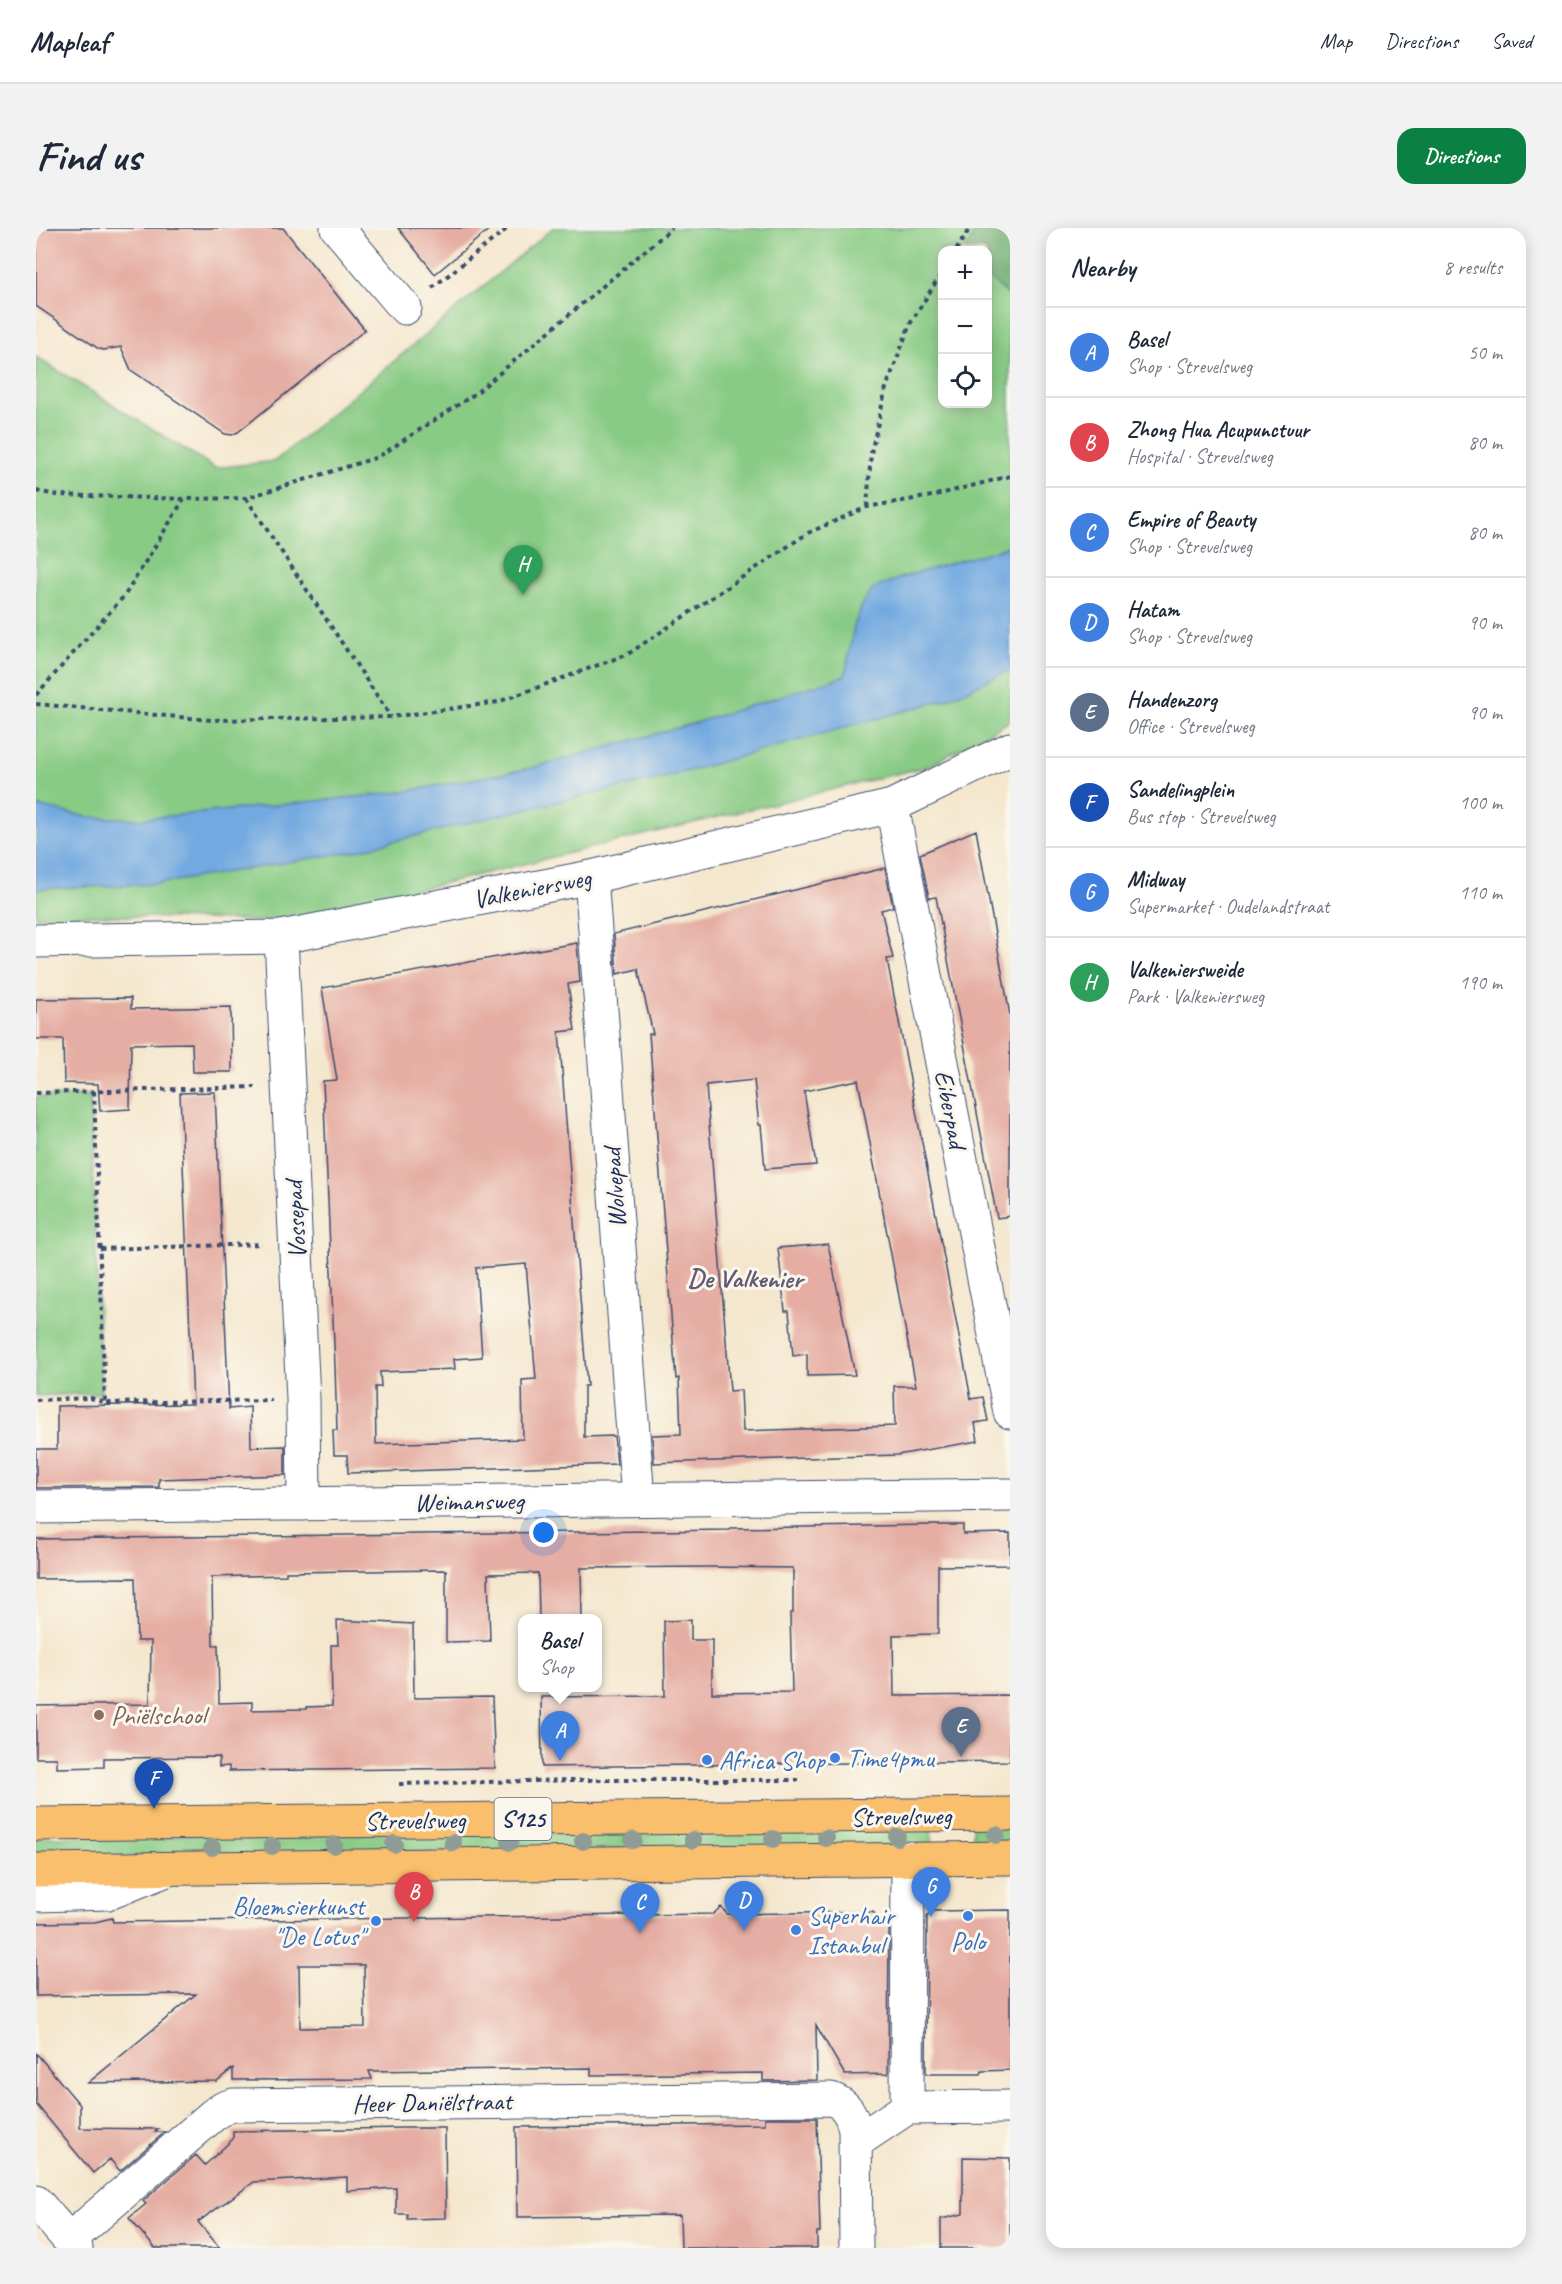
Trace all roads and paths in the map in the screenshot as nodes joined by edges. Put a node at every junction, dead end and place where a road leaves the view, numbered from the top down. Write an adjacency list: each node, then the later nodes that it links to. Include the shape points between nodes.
1 (338, 228): 7 (street)
2 (508, 228): 7 (path)
3 (672, 228): 10 (path, via 476,393 378,457)
4 (970, 228): 5 (path)
5 (959, 246)
6 (938, 278): 12 (path, via 910,324 886,388 871,453)
7 (405, 308)
8 (1010, 476): 12 (path)
9 (36, 491): 11 (path)
10 (246, 498): 11 (path); 15 (path)
11 (184, 499): 13 (path, via 125,596)
12 (867, 507): 15 (path, via 808,533 628,654 498,702)
13 (36, 695)
14 (36, 704): 15 (path, via 211,720)
15 (391, 717)
16 (1010, 749): 17 (street, Valkeniersweg)
17 (892, 806): 18 (street, Valkeniersweg); 29 (street, Eiberpad)
18 (591, 877): 19 (street, Valkeniersweg); 31 (street, Wolvepad)
19 (281, 937): 20 (street, Valkeniersweg); 21 (street, Vossepad)
20 (36, 941)
21 (289, 1087): 22 (path); 27 (street, Vossepad)
22 (94, 1091): 23 (path); 25 (path)
23 (36, 1093)
24 (245, 1244): 25 (path)
25 (100, 1249): 28 (path)
26 (36, 1400): 28 (path, via 91,1398)
27 (303, 1400): 28 (path); 32 (street, Vossepad)
28 (105, 1402)
29 (1010, 1412)
30 (1010, 1495): 31 (street, Weimansweg)
31 (638, 1499): 32 (street, Weimansweg)
32 (304, 1504): 33 (street, Weimansweg)
33 (36, 1507)
34 (1010, 1814): 35 (main road, Strevelsweg / S125)
35 (36, 1824)
36 (908, 1858): 37 (main road, Strevelsweg / S125); 38 (main road, Strevelsweg / S125); 41 (street)
37 (1010, 1858)
38 (171, 1868): 39 (main road, Strevelsweg / S125); 40 (street, Strevelsweg, via 109,1893)
39 (36, 1870)
40 (36, 1895)
41 (907, 2108): 42 (street); 43 (street)
42 (1010, 2108)
43 (856, 2142): 45 (street, Heer Daniëlstraat, via 851,2116 843,2103 831,2099 233,2105 213,2115); 46 (street)
44 (36, 2202): 45 (street)
45 (72, 2244)
46 (856, 2248)

